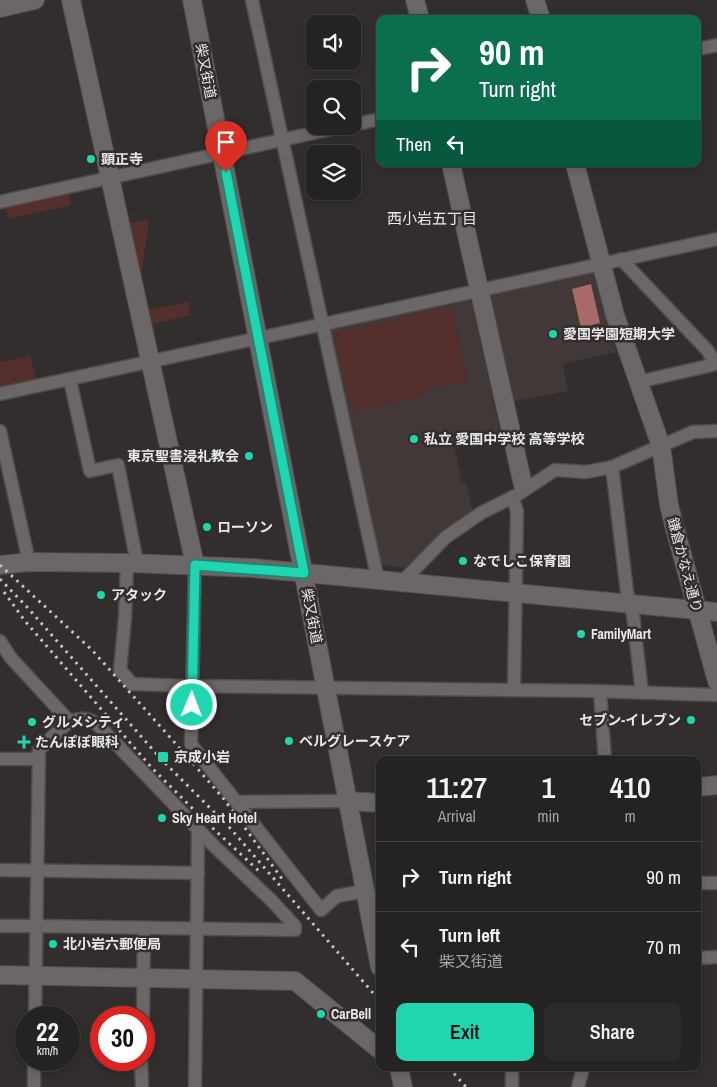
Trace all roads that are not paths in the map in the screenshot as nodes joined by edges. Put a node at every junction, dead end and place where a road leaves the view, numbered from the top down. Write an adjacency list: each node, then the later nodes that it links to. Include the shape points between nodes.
1 (35, 0): 7 (street)
2 (71, 0): 19 (street)
3 (192, 0): 16 (street, 柴又街道)
4 (252, 0): 15 (street)
5 (416, 0): 8 (street)
6 (535, 0): 9 (street)
7 (0, 8)
8 (419, 15)
9 (539, 15)
10 (717, 45): 11 (street)
11 (701, 48)
12 (376, 120): 13 (street)
13 (361, 123)
14 (306, 135): 15 (street)
15 (282, 140): 16 (street); 25 (street)
16 (222, 154): 19 (street); 26 (street, 柴又街道)
17 (452, 167): 24 (street)
18 (576, 167): 23 (street, 鎌倉かなえ通り)
19 (110, 179): 20 (street); 27 (street)
20 (0, 202)
21 (717, 239): 22 (street)
22 (621, 259): 23 (street); 29 (street, via 713,360 712,365)
23 (601, 263): 24 (street); 29 (street, 鎌倉かなえ通り)
24 (478, 290): 25 (street); 35 (street)
25 (322, 324): 26 (street); 41 (street)
26 (258, 338): 27 (street); 40 (street, 柴又街道)
27 (150, 362): 28 (street); 39 (street)
28 (70, 380): 30 (street); 38 (street, via 90,471 118,465)
29 (638, 382): 33 (street, 鎌倉かなえ通り)
30 (0, 394)
31 (0, 430): 37 (street)
32 (715, 434): 33 (street, via 693,432)
33 (661, 446): 34 (street); 45 (street, 鎌倉かなえ通り, via 669,504)
34 (612, 467): 35 (street, via 586,472 555,470); 44 (street)
35 (519, 491): 42 (street, via 446,537); 43 (street)
36 (2, 561): 37 (street)
37 (29, 562): 38 (street)
38 (132, 563): 39 (street); 50 (street, via 120,670 132,684)
39 (195, 565): 40 (street); 50 (street)
40 (304, 573): 41 (street); 51 (street, 柴又街道)
41 (378, 580): 42 (street)
42 (402, 582): 43 (street)
43 (516, 593): 44 (street); 52 (street)
44 (630, 604): 45 (street); 54 (street)
45 (696, 610): 46 (street); 49 (street, 鎌倉かなえ通り)
46 (717, 612)
47 (0, 641): 48 (street)
48 (5, 658): 56 (street)
49 (717, 681)
50 (192, 686): 51 (street); 63 (street, via 191,744)
51 (326, 687): 52 (street); 62 (street, 柴又街道)
52 (514, 690): 53 (street)
53 (600, 692): 54 (street); 57 (street)
54 (642, 693): 55 (street)
55 (717, 695)
56 (70, 722): 59 (street, via 39,750); 65 (street, via 84,718 97,724)
57 (605, 756)
58 (0, 759): 59 (street)
59 (39, 760): 67 (street)
60 (717, 785): 61 (street)
61 (701, 787)
62 (348, 801): 63 (street); 64 (street); 71 (street, 柴又街道)
63 (237, 802): 71 (street, via 321,910 338,896)
64 (376, 803)
65 (198, 830): 68 (street); 75 (street, via 272,900 295,930)
66 (0, 870): 67 (street)
67 (38, 870): 68 (street); 73 (street)
68 (198, 873): 75 (street)
69 (717, 882): 70 (street)
70 (701, 883)
71 (371, 899): 76 (street, 柴又街道)
72 (0, 926): 73 (street)
73 (36, 926): 74 (street); 80 (street)
74 (144, 928): 75 (street); 81 (street)
75 (197, 929): 82 (street)
76 (376, 935)
77 (717, 957): 78 (street)
78 (701, 958)
79 (0, 975): 80 (street)
80 (36, 976): 81 (street); 83 (street)
81 (144, 978): 82 (street); 84 (street)
82 (196, 979): 85 (street, via 295,980); 93 (street)
83 (35, 1006)
84 (143, 1006)
85 (376, 1047)
86 (34, 1071): 91 (street)
87 (141, 1071): 92 (street)
88 (400, 1071): 94 (street)
89 (512, 1071): 95 (street)
90 (582, 1071): 96 (street)
91 (34, 1087)
92 (142, 1087)
93 (194, 1087)
94 (403, 1087)
95 (512, 1087)
96 (578, 1087)

